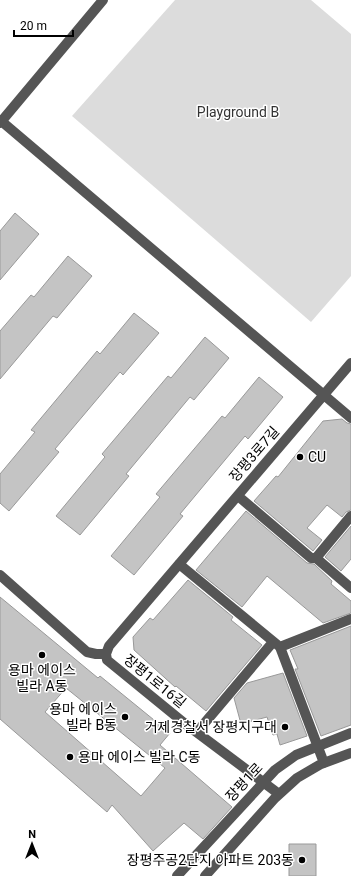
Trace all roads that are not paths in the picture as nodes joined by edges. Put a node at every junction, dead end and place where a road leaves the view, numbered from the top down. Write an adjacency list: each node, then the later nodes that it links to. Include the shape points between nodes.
1 (103, 0): 2 (street)
2 (0, 121): 4 (street)
3 (351, 364): 4 (street, 장평3로7길)
4 (324, 395): 5 (street); 6 (street, 장평3로7길)
5 (351, 418)
6 (238, 496): 8 (street, via 311,558); 9 (street, 장평3로7길)
7 (351, 516): 8 (street)
8 (316, 558): 11 (street)
9 (179, 564): 13 (street); 14 (street, 장평3로7길)
10 (0, 575): 14 (street, 장평1로16길, via 87,652)
11 (351, 588)
12 (351, 619): 13 (street)
13 (276, 644): 15 (street); 17 (street)
14 (106, 654): 15 (street, 장평1로16길, via 107,660)
15 (197, 732): 20 (street, 장평1로16길)
16 (351, 733): 17 (street, 장평1로)
17 (318, 746): 19 (street); 20 (street, 장평1로, via 296,755)
18 (351, 753): 19 (street)
19 (324, 763): 21 (street, via 297,778)
20 (263, 782): 21 (street, 장평1로16길); 22 (street, 장평1로)
21 (279, 794): 23 (street)
22 (177, 876)
23 (205, 876)

